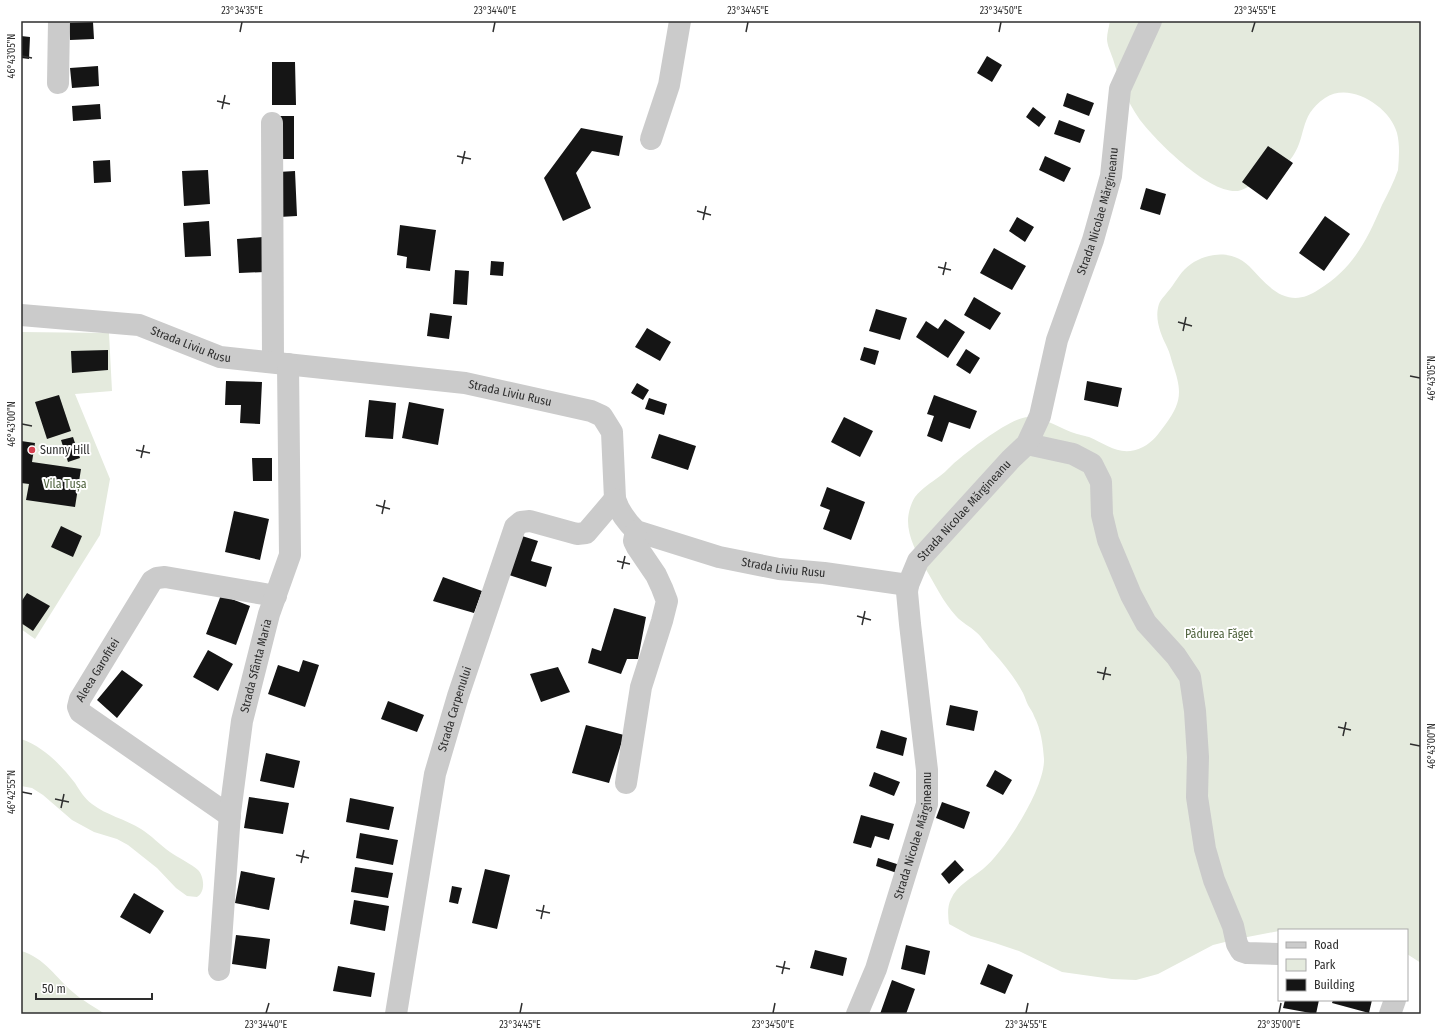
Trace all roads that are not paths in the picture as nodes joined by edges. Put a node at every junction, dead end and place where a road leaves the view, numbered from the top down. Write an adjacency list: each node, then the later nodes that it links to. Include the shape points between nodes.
1 (59, 21): 4 (street)
2 (680, 21): 6 (street, via 669,85)
3 (1151, 21): 9 (street, Strada Nicolae Mărgineanu, via 1120,89 1111,176 1093,240 1057,340 1040,416)
4 (58, 83)
5 (272, 123): 8 (street, Strada Sfânta Maria)
6 (650, 139)
7 (21, 315): 8 (street, Strada Liviu Rusu, via 139,325 220,357)
8 (281, 363): 10 (street, Strada Liviu Rusu, via 465,383 591,411 602,416 612,432); 13 (street, Strada Sfânta Maria, via 290,555)
9 (1027, 444): 12 (street, Strada Nicolae Mărgineanu, via 918,561); 16 (street, via 1073,454 1092,464 1101,482 1102,515 1108,540 1131,595 1146,623 1176,656 1190,677 1198,757 1197,797 1205,849 1237,944 1241,951 1247,953)
10 (616, 499): 11 (street, Strada Liviu Rusu, via 626,521); 19 (street, Strada Carpenului, via 586,533 576,534 530,521 521,522 515,527 458,696 435,774)
11 (636, 531): 12 (street, Strada Liviu Rusu, via 719,557 779,569); 14 (street, via 634,541 656,575 666,601 641,688)
12 (908, 585): 20 (street, Strada Nicolae Mărgineanu, via 927,770 927,804 876,969)
13 (276, 596): 15 (street, Strada Sfânta Maria, via 269,614 242,721); 15 (street, Aleea Garofitei, via 165,577 157,578 152,581 80,699 78,707 80,712)
14 (626, 783)
15 (230, 816): 17 (street, Strada Sfânta Maria)
16 (1278, 954)
17 (219, 970)
18 (1395, 1001): 21 (street)
19 (396, 1014)
20 (857, 1014)
21 (1390, 1014)

